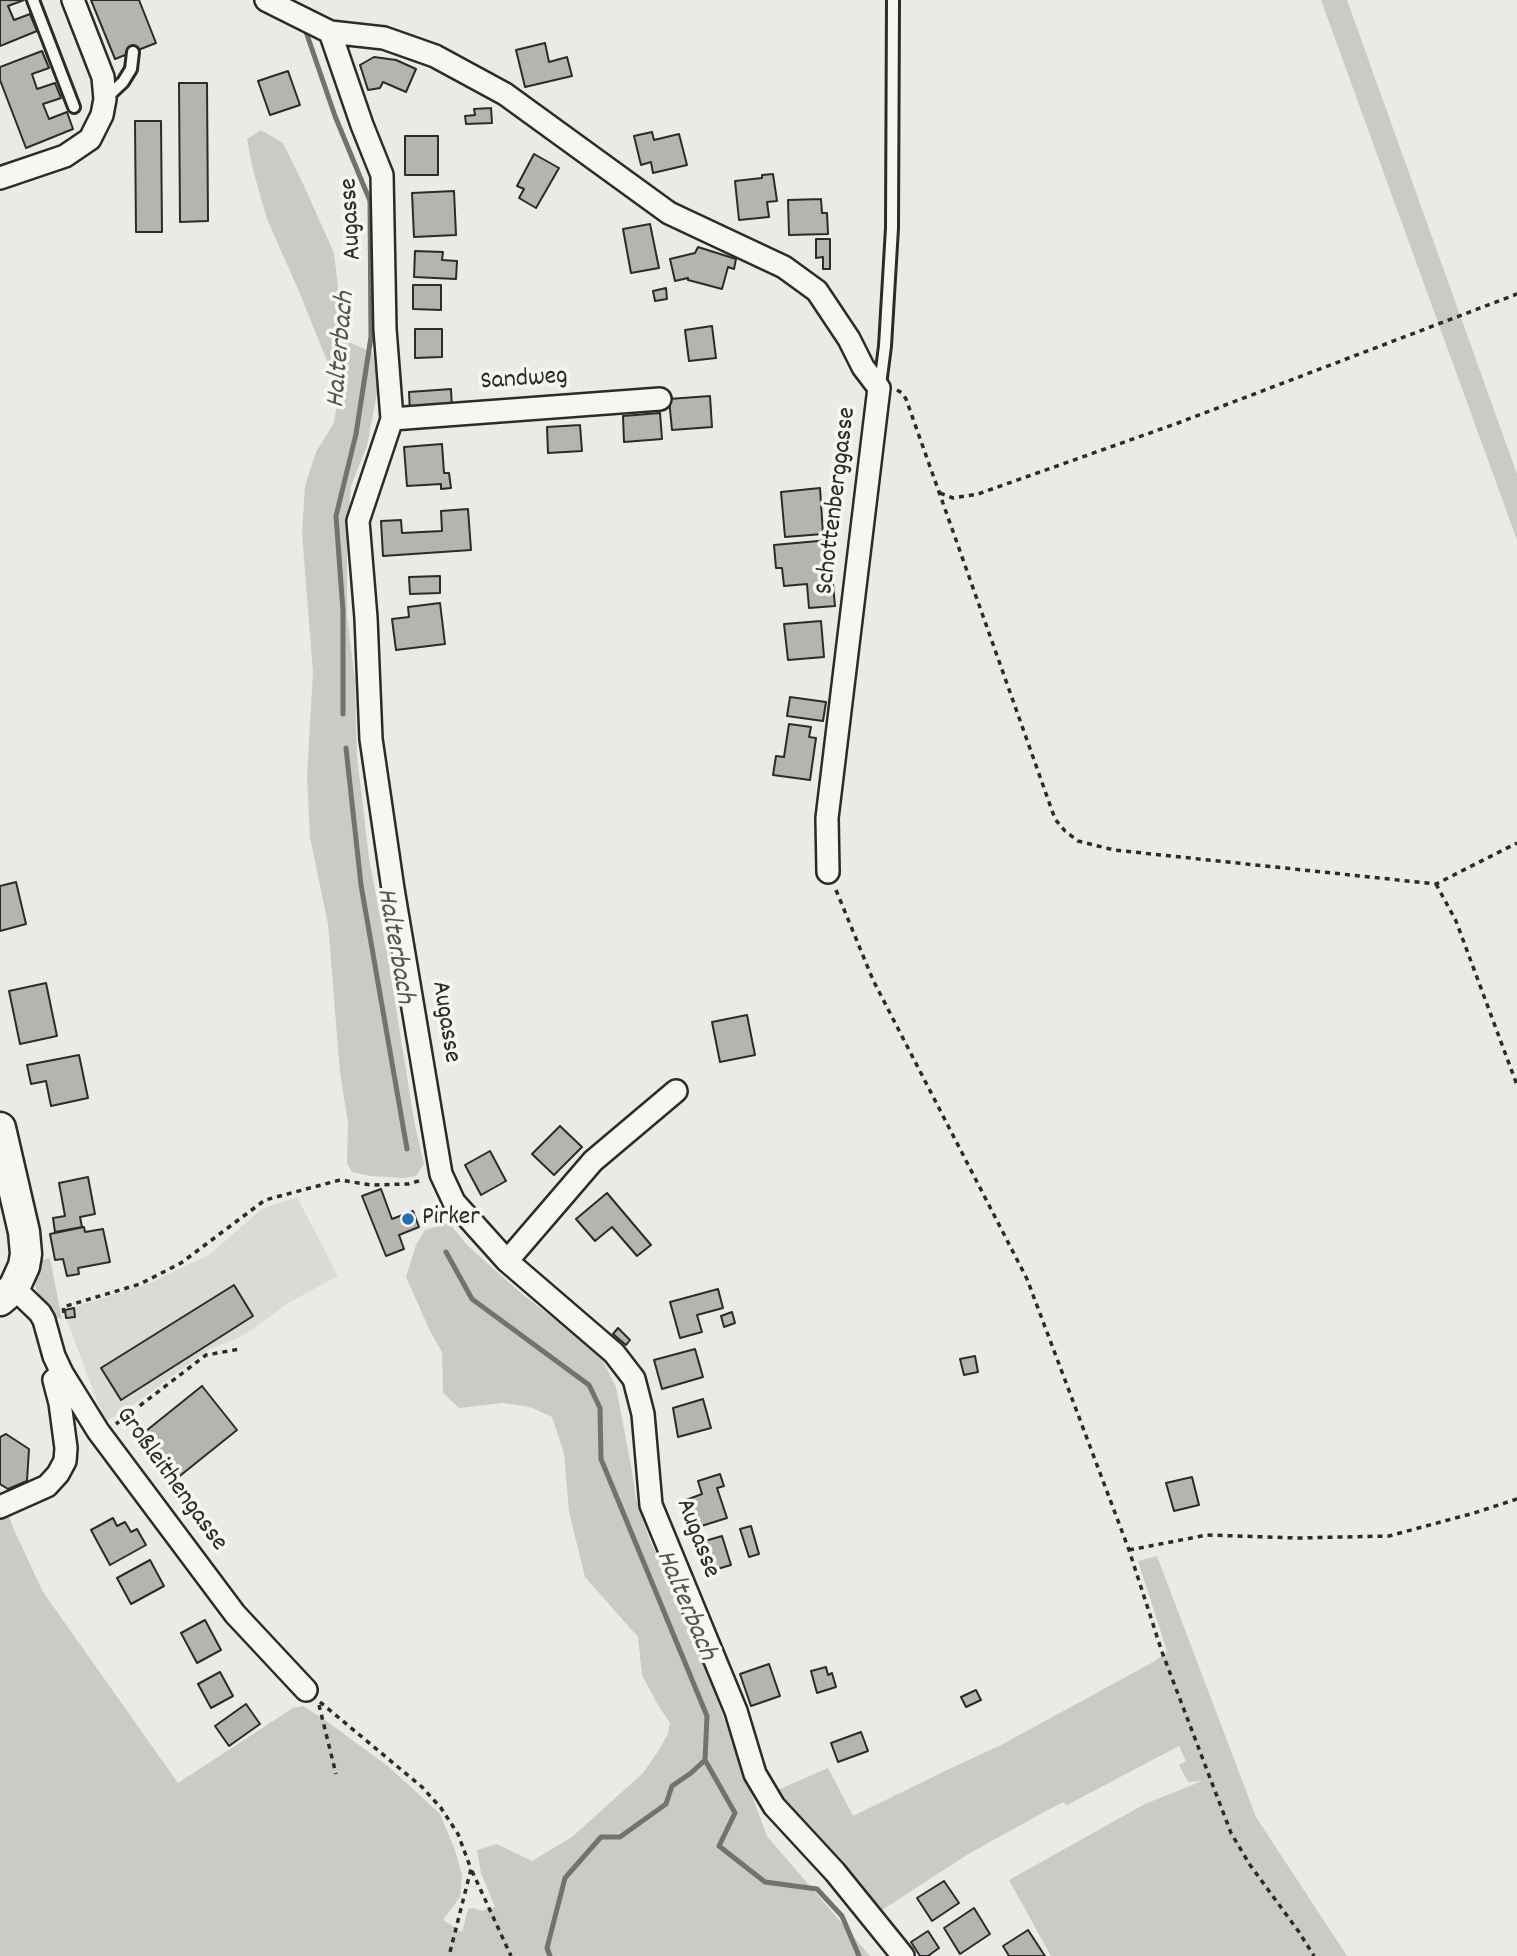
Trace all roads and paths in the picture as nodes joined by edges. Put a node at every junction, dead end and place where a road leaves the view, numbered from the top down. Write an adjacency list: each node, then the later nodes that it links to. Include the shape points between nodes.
1 (33, 0): 8 (lane)
2 (73, 0): 7 (street, via 103,77)
3 (892, 0): 11 (lane, via 892,229)
4 (271, 3): 5 (street)
5 (325, 29): 11 (street, Schottenberggasse, via 384,38 435,55 505,94 669,213 784,267 817,291); 13 (street, Augasse, via 382,176)
6 (133, 52): 7 (lane, via 131,69)
7 (105, 99): 9 (street, via 90,139 65,156)
8 (74, 107)
9 (0, 178)
10 (1517, 294): 14 (path, via 978,494 953,498)
11 (880, 388): 14 (path, via 896,390 906,398); 16 (street, Schottenberggasse, via 827,818)
12 (660, 398): 13 (street, Sandweg)
13 (392, 419): 22 (street, Augasse, via 358,521 371,739 441,1174 454,1202)
14 (940, 493): 17 (path, via 1055,819 1065,831 1078,841 1114,850)
15 (1517, 843): 17 (path)
16 (828, 872): 30 (path, via 873,980 1027,1279)
17 (1436, 884): 18 (path, via 1457,921)
18 (1517, 1085)
19 (676, 1091): 22 (street, via 593,1161)
20 (0, 1128): 23 (street, via 26,1254)
21 (408, 1184): 24 (path, via 340,1180 265,1200 181,1263 140,1284 63,1307 64,1320)
22 (507, 1261): 36 (street, Augasse, via 614,1353 634,1379 643,1414 651,1505 736,1711 755,1774 774,1806 835,1872)
23 (7, 1294): 24 (street, Großleithengasse, via 40,1312)
24 (47, 1329): 26 (street, Großleithengasse)
25 (240, 1349): 27 (path, via 206,1355 116,1424)
26 (62, 1373): 27 (street, Großleithengasse); 29 (street, via 54,1380 65,1461 47,1486)
27 (98, 1431): 31 (street, Großleithengasse, via 235,1614)
28 (1517, 1499): 30 (path, via 1389,1536 1207,1535)
29 (0, 1507)
30 (1129, 1550): 37 (path, via 1162,1652 1231,1833)
31 (306, 1690)
32 (336, 1774): 33 (path, via 317,1700 422,1787 458,1835)
33 (471, 1869): 34 (path); 35 (path)
34 (449, 1956)
35 (511, 1956)
36 (902, 1956)
37 (1314, 1956)

